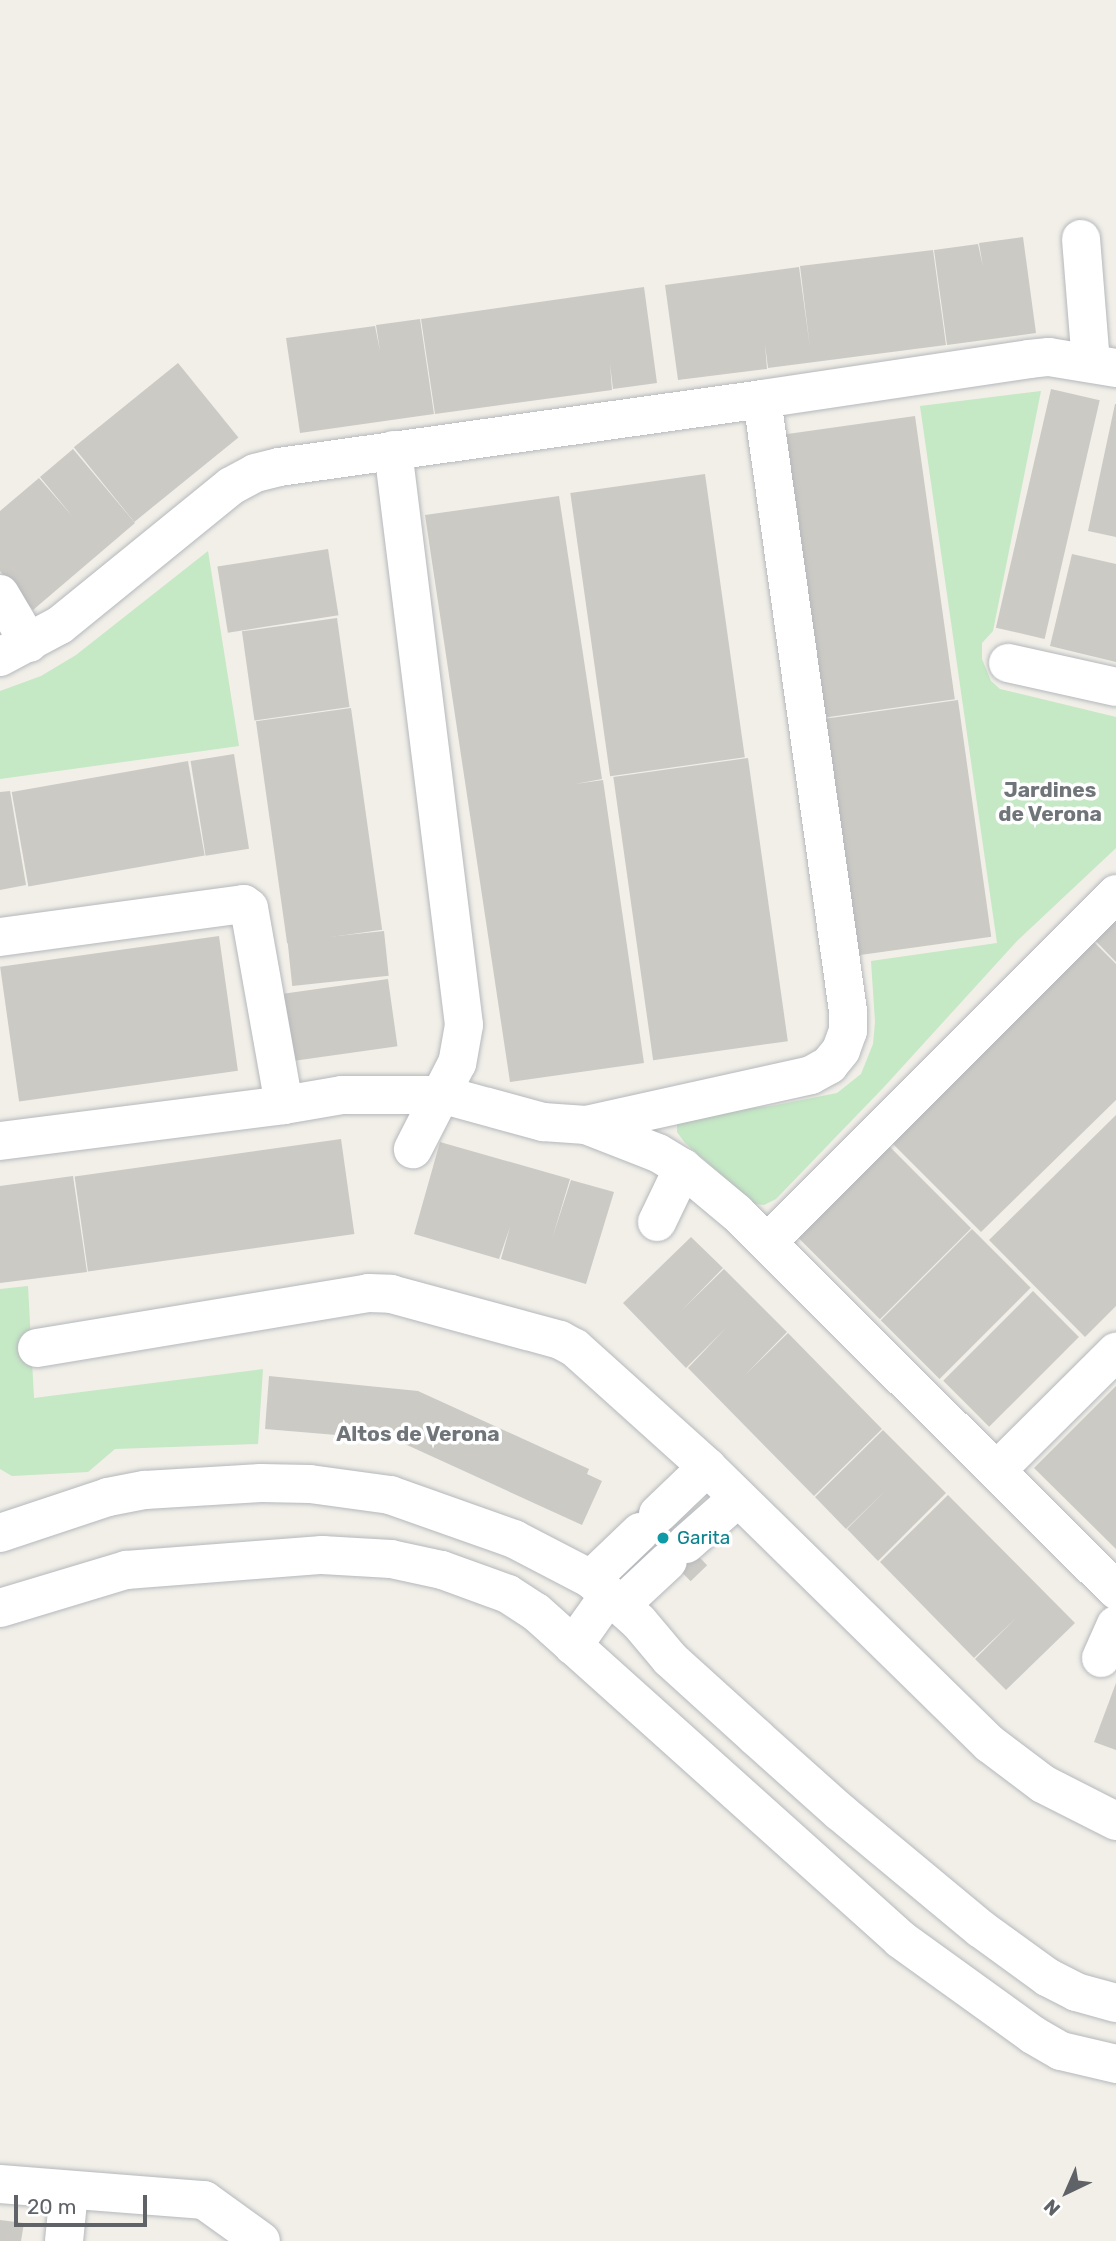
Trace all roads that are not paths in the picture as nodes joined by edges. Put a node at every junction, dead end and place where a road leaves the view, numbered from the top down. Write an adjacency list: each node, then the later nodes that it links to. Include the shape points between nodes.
1 (1081, 239): 2 (street)
2 (1103, 365): 3 (street, via 1049,357 1029,359)
3 (762, 400): 4 (street); 13 (street, via 844,975 848,1031 829,1065 811,1075)
4 (393, 450): 6 (street, via 278,451 60,625); 11 (street, via 464,1025 457,1063)
5 (0, 594): 6 (street)
6 (15, 650)
7 (1009, 663): 8 (street)
8 (1116, 687)
9 (1116, 894): 18 (street)
10 (0, 937): 12 (street, via 244,904 249,908)
11 (444, 1095): 12 (street, via 342,1095); 13 (street, via 543,1122); 15 (street)
12 (284, 1105): 14 (street)
13 (586, 1125): 16 (street, via 658,1153)
14 (0, 1141)
15 (413, 1149)
16 (683, 1168): 17 (street); 18 (street)
17 (657, 1222)
18 (768, 1241): 22 (street)
19 (37, 1348): 21 (street, via 368,1293 391,1294 575,1348)
20 (1116, 1352): 22 (street)
21 (707, 1467): 23 (street); 26 (street, via 649,1523)
22 (997, 1470): 25 (street)
23 (738, 1498): 26 (street, via 677,1553); 29 (street, via 990,1744 1042,1784)
24 (0, 1533): 26 (street, via 108,1497 145,1490 310,1484 390,1494 431,1507 514,1539)
25 (1116, 1591)
26 (607, 1593): 28 (street); 30 (street, via 680,1668 917,1878 1048,1977 1076,1992)
27 (0, 1608): 28 (street, via 126,1570 322,1555 363,1557 442,1570 508,1594)
28 (573, 1646): 31 (street, via 900,1939 1033,2035 1061,2051)
29 (1116, 1821)
30 (1116, 2003)
31 (1116, 2064)
32 (0, 2184): 33 (street)
33 (69, 2192): 34 (street); 35 (street, via 204,2200)
34 (64, 2241)
35 (261, 2241)

